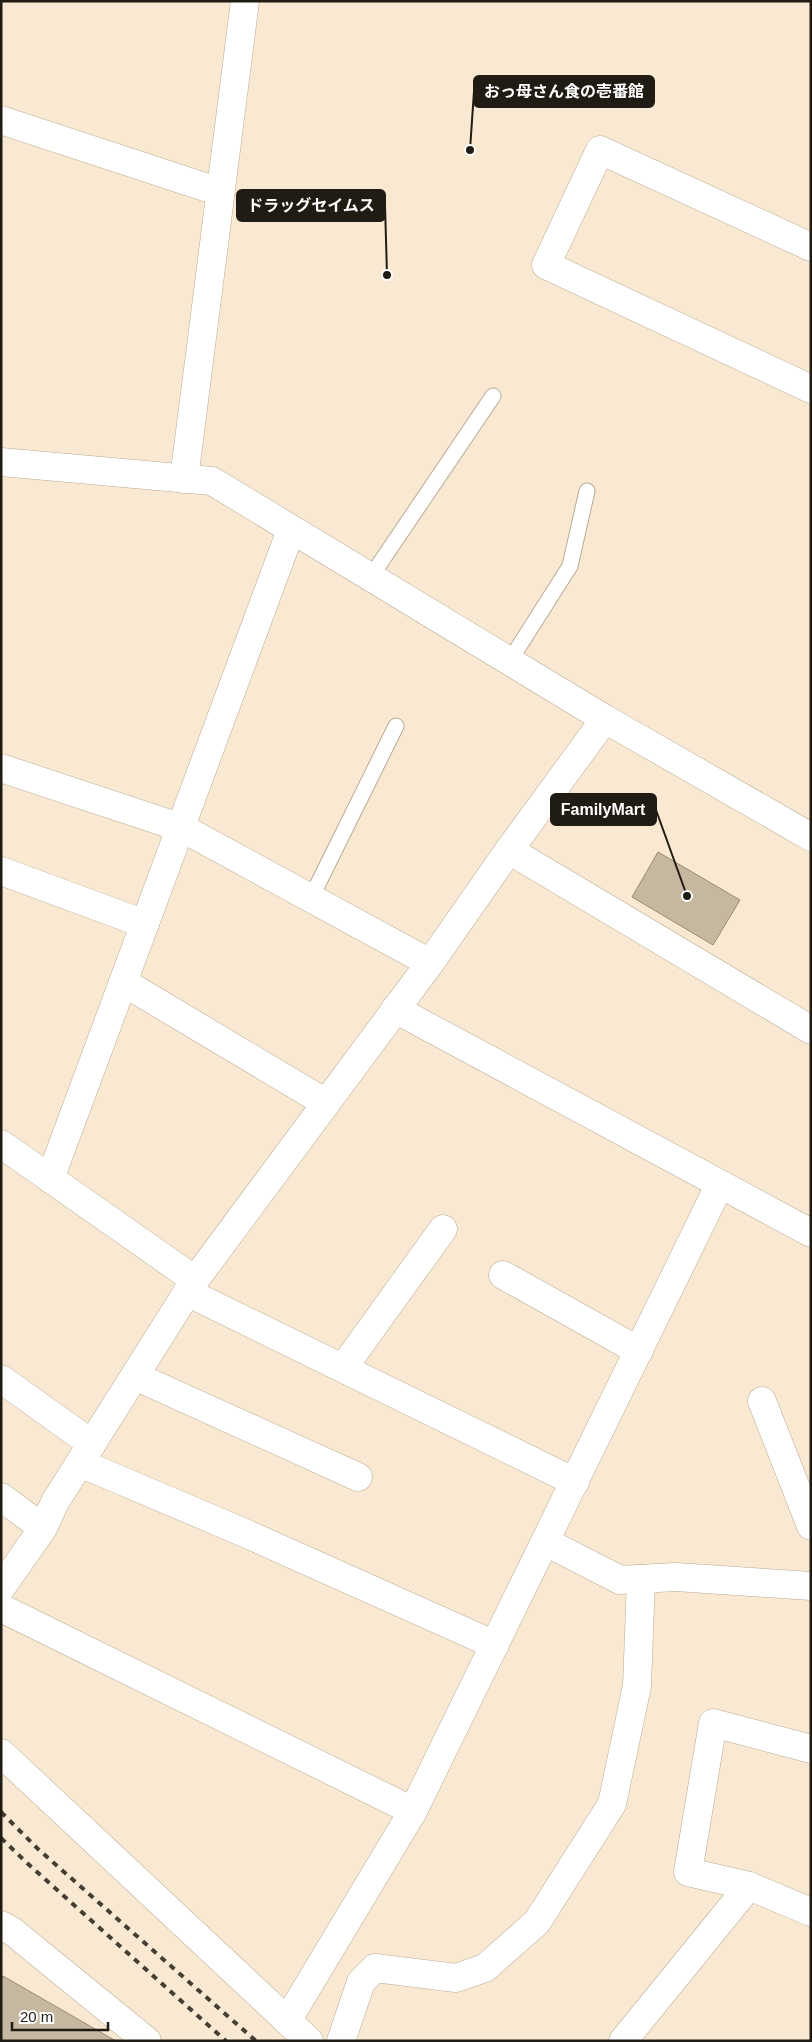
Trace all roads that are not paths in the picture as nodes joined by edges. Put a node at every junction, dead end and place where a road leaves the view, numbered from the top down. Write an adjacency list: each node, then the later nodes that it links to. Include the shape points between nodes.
1 (245, 1): 3 (street)
2 (1, 120): 3 (street)
3 (220, 192): 8 (street)
4 (811, 247): 5 (street, via 600,150 546,265)
5 (811, 389)
6 (493, 396): 11 (lane)
7 (1, 462): 8 (street)
8 (184, 478): 10 (street, via 212,481)
9 (587, 491): 12 (lane, via 570,566)
10 (291, 530): 11 (street); 16 (street)
11 (370, 578): 12 (street)
12 (509, 662): 13 (street)
13 (605, 719): 17 (street); 18 (street)
14 (396, 726): 20 (lane)
15 (1, 768): 16 (street)
16 (182, 828): 20 (street); 21 (street)
17 (811, 837)
18 (509, 850): 22 (street); 25 (street)
19 (1, 871): 21 (street)
20 (311, 898): 22 (street)
21 (145, 924): 23 (street)
22 (430, 963): 24 (street)
23 (123, 982): 26 (street); 28 (street)
24 (395, 1009): 26 (street); 29 (street)
25 (811, 1030)
26 (326, 1103): 33 (street)
27 (1, 1144): 28 (street)
28 (50, 1179): 33 (street)
29 (720, 1184): 31 (street); 34 (street)
30 (443, 1229): 35 (street)
31 (811, 1233)
32 (503, 1275): 34 (street)
33 (191, 1286): 35 (street); 36 (street)
34 (639, 1351): 41 (street)
35 (342, 1368): 41 (street)
36 (135, 1376): 39 (street); 40 (street)
37 (1, 1379): 39 (street)
38 (762, 1401): 43 (street)
39 (86, 1454): 44 (street, via 55,1502); 50 (street, via 247,1534)
40 (358, 1477)
41 (575, 1482): 45 (street)
42 (1, 1497): 44 (street)
43 (811, 1526)
44 (43, 1528): 48 (street)
45 (546, 1542): 46 (street, via 620,1580); 50 (street)
46 (641, 1579): 47 (street, via 676,1577); 60 (street, via 637,1686 612,1804 537,1922 485,1968 456,1978 375,1968 361,1982)
47 (811, 1586)
48 (1, 1588)
49 (1, 1608): 53 (street)
50 (495, 1646): 53 (street)
51 (811, 1749): 54 (street, via 713,1723 688,1872)
52 (1, 1753): 57 (street)
53 (413, 1810): 57 (street)
54 (749, 1886): 55 (street); 61 (street)
55 (811, 1912)
56 (1, 1925): 58 (street)
57 (287, 2021): 59 (street)
58 (147, 2041)
59 (309, 2041)
60 (341, 2041)
61 (623, 2041)

